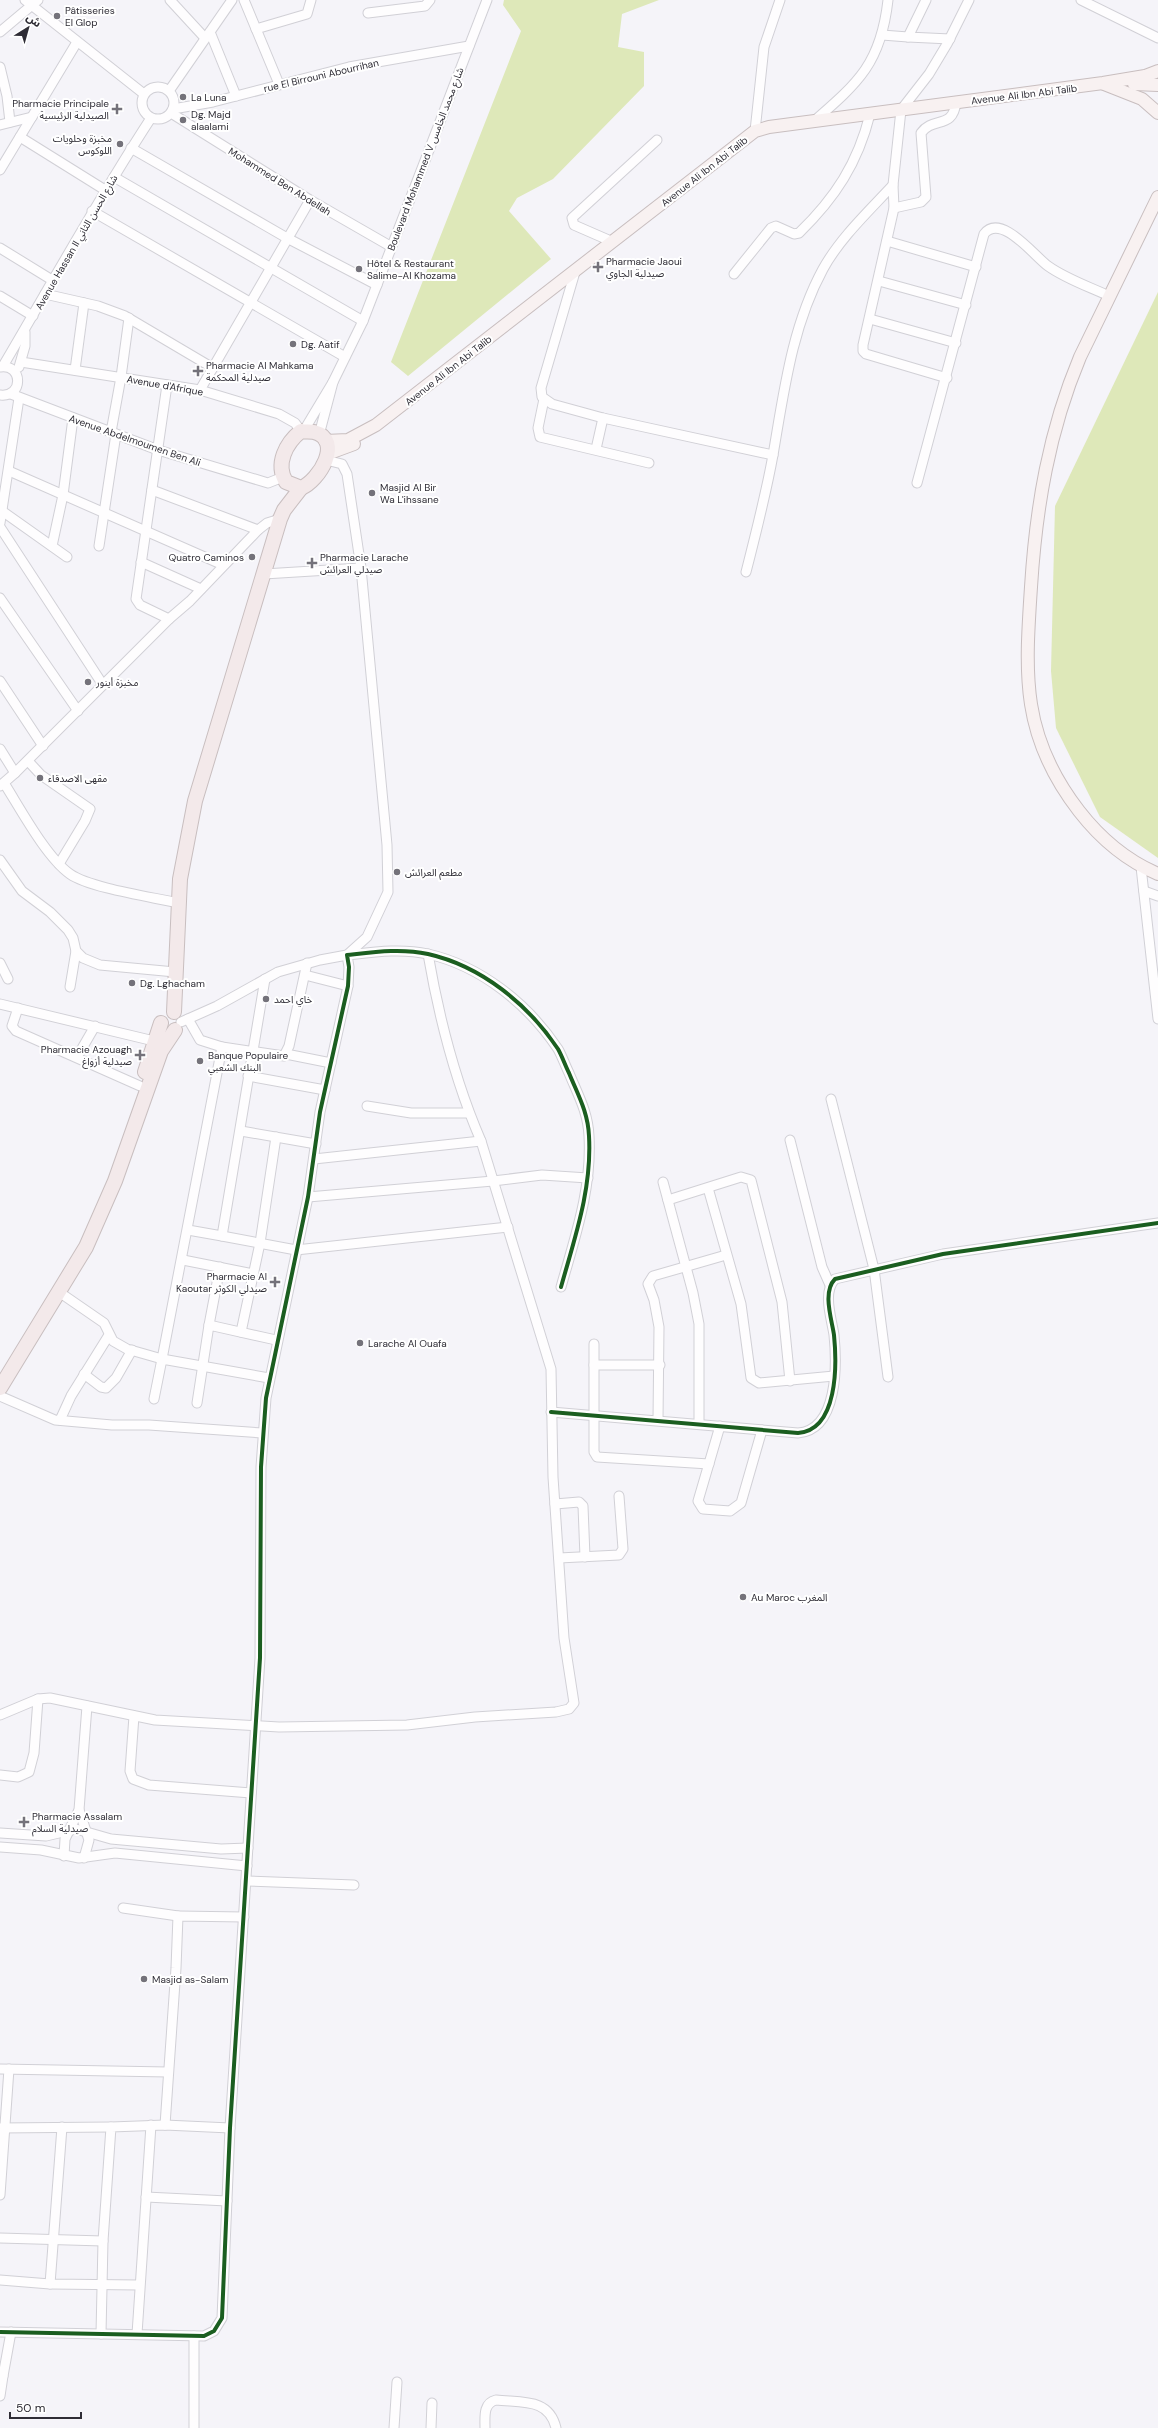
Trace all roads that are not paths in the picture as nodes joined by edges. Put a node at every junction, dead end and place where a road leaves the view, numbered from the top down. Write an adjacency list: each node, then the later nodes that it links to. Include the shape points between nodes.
1 (170, 0): 16 (street)
2 (232, 0): 16 (street)
3 (244, 0): 14 (street)
4 (311, 0): 14 (street, via 307,14)
5 (430, 0): 13 (street, via 425,6)
6 (487, 0): 22 (street, Boulevard Mohammed V شارع محمد الخامس)
7 (780, 0): 41 (street, via 764,47)
8 (888, 0): 17 (street)
9 (926, 0): 18 (street)
10 (969, 0): 20 (street)
11 (1081, 0): 19 (street)
12 (32, 2): 15 (street); 21 (street)
13 (368, 13)
14 (256, 29): 26 (street)
15 (0, 32)
16 (208, 35): 28 (street); 30 (street)
17 (882, 35): 18 (street); 39 (street, via 864,74)
18 (908, 37): 20 (street)
19 (1157, 38)
20 (950, 39): 32 (street, via 929,74)
21 (77, 42): 29 (street); 36 (street)
22 (469, 46): 26 (street, rue El Birrouni Abourrihan, via 349,67); 56 (street, Boulevard Mohammed V شارع محمد الخامس)
23 (0, 67): 38 (street)
24 (1158, 71): 25 (main road, via 1145,76)
25 (1103, 83): 27 (main road); 31 (main road, Avenue Ali Ibn Abi Talib); 34 (main road, via 1142,99)
26 (279, 84): 30 (street, rue El Birrouni Abourrihan)
27 (1158, 85)
28 (169, 92): 29 (street, via 156,87); 33 (street, via 174,99)
29 (144, 94): 37 (street, via 142,108)
30 (236, 96): 33 (street, rue El Birrouni Abourrihan)
31 (956, 102): 32 (main road, Avenue Ali Ibn Abi Talib); 51 (street, via 950,118 926,128 921,133 926,197 921,202)
32 (901, 110): 35 (main road, Avenue Ali Ibn Abi Talib); 47 (street)
33 (172, 111): 37 (street, via 160,120); 50 (street, Mohammed Ben Abdellah)
34 (1158, 113)
35 (870, 114): 39 (main road, Avenue Ali Ibn Abi Talib); 61 (street, via 864,139 846,177 831,200 799,233 794,234 776,226 771,228)
36 (32, 117): 38 (street); 42 (street)
37 (151, 118): 44 (street, Avenue Hassan II شارع الحسن الثاني)
38 (10, 122): 40 (street)
39 (813, 122): 41 (main road, Avenue Ali Ibn Abi Talib)
40 (0, 125)
41 (755, 131): 55 (main road, Avenue Ali Ibn Abi Talib)
42 (20, 137): 45 (street); 48 (street)
43 (657, 140): 55 (street, via 572,218 572,224)
44 (131, 148): 46 (street, Avenue Hassan II شارع الحسن الثاني); 53 (street)
45 (0, 170)
46 (114, 177): 48 (street, Avenue Hassan II شارع الحسن الثاني); 58 (street)
47 (893, 185): 51 (street); 98 (street, via 840,244 812,290 797,331 784,386)
48 (105, 190): 52 (street, Avenue Hassan II شارع الحسن الثاني)
49 (1158, 197): 67 (main road)
50 (310, 200): 53 (street); 56 (street, Mohammed Ben Abdellah)
51 (894, 208): 54 (street)
52 (92, 211): 62 (street, Avenue Hassan II شارع الحسن الثاني); 69 (street)
53 (287, 238): 58 (street); 64 (street)
54 (887, 241): 59 (street); 63 (street)
55 (613, 242): 60 (main road, Avenue Ali Ibn Abi Talib)
56 (390, 246): 64 (street, Boulevard Mohammed V شارع محمد الخامس)
57 (0, 248): 62 (street)
58 (271, 267): 69 (street); 74 (street)
59 (976, 268): 67 (street, via 984,234 992,227 1009,232 1049,267); 70 (street)
60 (575, 272): 90 (street, via 540,388); 95 (main road, Avenue Ali Ibn Abi Talib, via 376,425 348,440)
61 (734, 274)
62 (52, 280): 65 (street, Avenue Hassan II شارع الحسن الثاني)
63 (879, 281): 70 (street); 73 (street)
64 (377, 285): 74 (street, Boulevard Mohammed V شارع محمد الخامس)
65 (45, 294): 68 (street); 71 (street, Avenue Hassan II شارع الحسن الثاني)
66 (0, 296): 71 (street)
67 (1109, 296): 134 (main road, via 1069,384 1050,443 1042,480 1032,563 1027,635 1028,677 1037,733 1065,793 1098,834)
68 (84, 302): 72 (street); 81 (street)
69 (249, 302): 77 (street); 80 (street)
70 (966, 305): 76 (street)
71 (34, 316): 75 (street, Avenue Hassan II شارع الحسن الثاني)
72 (128, 318): 80 (street); 83 (street)
73 (870, 319): 76 (street); 84 (street, via 863,345 866,354)
74 (363, 321): 77 (street, Boulevard Mohammed V شارع محمد الخامس)
75 (25, 332): 78 (street); 79 (street, Avenue Hassan II شارع الحسن الثاني)
76 (956, 343): 84 (street)
77 (345, 357): 85 (street, Boulevard Mohammed V شارع محمد الخامس)
78 (21, 362): 81 (street, Avenue d'Afrique); 82 (street)
79 (2, 367): 82 (street, via 11,368)
80 (212, 368): 87 (street)
81 (76, 370): 83 (street, Avenue d'Afrique)
82 (16, 374): 89 (street, via 18,385)
83 (121, 377): 86 (street, Avenue d'Afrique); 94 (street)
84 (947, 378): 102 (street)
85 (333, 382): 93 (street, Boulevard Mohammed V شارع محمد الخامس); 95 (street, Boulevard Mohammed V شارع محمد الخامس)
86 (167, 385): 87 (street, Avenue d'Afrique); 96 (street)
87 (200, 390): 93 (street, Avenue d'Afrique, via 279,414 295,423)
88 (0, 395): 89 (street, Avenue Abdelmoumen Ben Ali)
89 (15, 396): 91 (street, Avenue Abdelmoumen Ben Ali); 100 (street)
90 (544, 399): 92 (street, via 552,404); 97 (street, via 538,428 540,437)
91 (73, 418): 94 (street, Avenue Abdelmoumen Ben Ali); 105 (street)
92 (603, 418): 97 (street); 98 (street)
93 (302, 431): 95 (highway, via 314,432); 101 (highway, via 291,440 284,453 281,469)
94 (114, 433): 96 (street, Avenue Abdelmoumen Ben Ali); 107 (street)
95 (324, 447): 103 (highway, via 316,478); 118 (street, via 347,470)
96 (158, 450): 101 (street, Avenue Abdelmoumen Ben Ali, via 268,483); 104 (street)
97 (596, 450): 99 (street)
98 (773, 455): 119 (street)
99 (649, 463)
100 (9, 471): 105 (street); 106 (street)
101 (283, 477): 103 (highway, via 286,482); 108 (highway)
102 (917, 484)
103 (301, 488): 108 (highway)
104 (152, 490): 111 (street); 112 (street)
105 (63, 495): 107 (street); 113 (street)
106 (2, 511): 109 (street); 113 (street)
107 (104, 513): 112 (street); 114 (street)
108 (282, 514): 111 (street); 120 (highway)
109 (0, 523)
110 (0, 527): 125 (street)
111 (258, 530): 117 (street)
112 (147, 531): 116 (street); 117 (street)
113 (52, 546): 115 (street)
114 (99, 546)
115 (68, 557)
116 (141, 562): 121 (street); 123 (street, via 136,601)
117 (223, 565): 121 (street)
118 (361, 568): 120 (street); 142 (street, via 389,887 367,937)
119 (746, 572)
120 (264, 574): 139 (highway, via 196,801 180,879)
121 (201, 589): 123 (street)
122 (0, 598): 126 (street)
123 (169, 619): 125 (street)
124 (0, 681): 127 (street)
125 (103, 685): 126 (street)
126 (78, 710): 127 (street)
127 (43, 746): 129 (street)
128 (0, 748): 130 (street)
129 (28, 761): 130 (street); 133 (street, via 41,776 90,809 85,822)
130 (15, 773): 131 (street)
131 (2, 784): 133 (street)
132 (0, 860): 135 (street)
133 (59, 864): 139 (street, via 87,882)
134 (1141, 867): 136 (main road); 137 (street)
135 (3, 872): 140 (street, via 68,930)
136 (1158, 874)
137 (1144, 891): 138 (street); 153 (street)
138 (1158, 896)
139 (178, 903): 145 (highway)
140 (76, 951): 145 (street, via 83,958 100,965); 150 (street)
141 (428, 954): 142 (street, via 385,951); 167 (street, via 447,1045); 174 (street, via 487,978 542,1028 558,1050 587,1115 590,1164)
142 (347, 955): 144 (street); 149 (street)
143 (0, 963): 147 (street)
144 (307, 963): 146 (street); 148 (street)
145 (175, 972): 154 (highway)
146 (305, 975): 149 (street); 159 (street)
147 (8, 979)
148 (265, 979): 154 (street, via 217,1006); 158 (street)
149 (348, 986): 161 (street)
150 (70, 987)
151 (0, 1004): 152 (street)
152 (18, 1008): 155 (street); 160 (street, via 12,1026 16,1031)
153 (1158, 1019)
154 (179, 1021): 156 (highway, via 166,1013); 157 (street, via 200,1040); 194 (highway, via 160,1055 99,1220)
155 (94, 1026): 156 (street); 160 (street)
156 (154, 1040): 163 (highway)
157 (222, 1047): 158 (street); 182 (street)
158 (252, 1051): 159 (street, via 280,1057); 162 (street)
159 (286, 1054): 161 (street)
160 (77, 1057): 163 (street)
161 (331, 1063): 164 (street)
162 (248, 1076): 164 (street); 168 (street)
163 (140, 1086): 205 (highway, via 85,1231)
164 (325, 1090): 172 (street)
165 (831, 1099): 190 (street)
166 (367, 1106): 167 (street, via 411,1113)
167 (468, 1113): 171 (street)
168 (241, 1131): 169 (street); 183 (street)
169 (276, 1137): 172 (street); 184 (street)
170 (790, 1140): 192 (street, via 822,1267)
171 (481, 1141): 173 (street); 175 (street)
172 (316, 1144): 173 (street)
173 (314, 1159): 178 (street)
174 (588, 1178): 175 (street, via 542,1174); 193 (street, via 578,1231)
175 (493, 1181): 178 (street); 181 (street)
176 (663, 1182): 179 (street)
177 (708, 1188): 179 (street); 186 (street); 210 (street, via 744,1176 752,1182 782,1302)
178 (308, 1196): 185 (street)
179 (668, 1200): 188 (street)
180 (1158, 1223): 190 (street, via 943,1254)
181 (508, 1228): 185 (street); 215 (street, via 549,1360)
182 (188, 1230): 183 (street); 187 (street)
183 (222, 1236): 184 (street)
184 (260, 1243): 185 (street); 191 (street)
185 (296, 1250): 198 (street)
186 (726, 1255): 188 (street); 210 (street, via 741,1304 751,1378 759,1383)
187 (183, 1260): 189 (street); 201 (street)
188 (686, 1266): 203 (street, via 653,1276 648,1282 659,1327); 219 (street, via 699,1324)
189 (220, 1267): 191 (street); 195 (street)
190 (874, 1269): 192 (street, via 838,1277); 208 (street)
191 (253, 1274): 196 (street)
192 (830, 1285): 207 (street, via 835,1350)
193 (562, 1287)
194 (59, 1292): 197 (street, via 104,1323); 211 (highway)
195 (209, 1325): 196 (street); 204 (street)
196 (241, 1332): 198 (street)
197 (109, 1335): 200 (street, via 113,1341); 206 (street)
198 (276, 1340): 209 (street)
199 (594, 1344): 202 (street)
200 (132, 1350): 201 (street); 206 (street, via 116,1378 106,1388)
201 (162, 1359): 204 (street); 213 (street)
202 (594, 1365): 203 (street); 216 (street)
203 (660, 1365): 218 (street)
204 (204, 1367): 209 (street); 214 (street)
205 (0, 1371)
206 (84, 1374): 217 (street)
207 (834, 1376): 210 (street); 221 (street, via 827,1414 818,1427 809,1432 798,1433)
208 (888, 1377)
209 (269, 1378): 222 (street)
210 (790, 1381)
211 (0, 1388)
212 (0, 1396): 217 (street)
213 (154, 1399)
214 (197, 1403)
215 (551, 1412): 216 (street); 225 (street)
216 (594, 1415): 218 (street); 223 (street, via 594,1452 597,1457)
217 (60, 1420): 222 (street)
218 (658, 1420): 219 (street)
219 (699, 1424): 220 (street)
220 (720, 1426): 221 (street); 223 (street)
221 (762, 1430): 223 (street, via 742,1499 734,1509 706,1510 699,1506 698,1501)
222 (262, 1433): 232 (street, via 260,1658)
223 (709, 1464)
224 (619, 1496): 226 (street, via 623,1549 618,1555)
225 (555, 1504): 226 (street, via 579,1502 583,1506); 227 (street)
226 (585, 1557): 227 (street)
227 (558, 1558): 232 (street, via 564,1638 574,1703 569,1709 544,1714 475,1717 407,1725)
228 (38, 1699): 229 (street, via 50,1698); 230 (street); 233 (street, via 34,1753 29,1772 18,1777)
229 (87, 1706): 231 (street); 235 (street)
230 (0, 1715)
231 (134, 1716): 232 (street, via 200,1724); 234 (street, via 130,1771 133,1779 149,1785)
232 (255, 1725): 234 (street)
233 (0, 1775)
234 (251, 1793): 240 (street)
235 (78, 1810): 236 (street); 237 (street)
236 (69, 1831): 237 (street, via 76,1829); 238 (street, via 46,1836); 241 (street, via 63,1846)
237 (88, 1832): 240 (street, via 111,1839 221,1849); 242 (street, via 89,1845)
238 (0, 1833)
239 (0, 1848): 241 (street, via 41,1850)
240 (248, 1848): 243 (street)
241 (64, 1856): 242 (street)
242 (84, 1858): 243 (street, via 115,1853)
243 (247, 1866): 244 (street)
244 (246, 1881): 245 (street); 248 (street)
245 (354, 1885)
246 (123, 1908): 247 (street)
247 (178, 1916): 248 (street); 250 (street)
248 (244, 1917): 256 (street)
249 (4, 2069): 250 (street); 255 (street)
250 (168, 2072): 252 (street)
251 (151, 2125): 252 (street); 254 (street); 258 (street)
252 (165, 2125): 256 (street)
253 (62, 2127): 254 (street); 255 (street); 261 (street)
254 (112, 2127): 262 (street)
255 (2, 2128): 257 (street)
256 (230, 2128): 259 (street)
257 (0, 2195)
258 (146, 2196): 259 (street); 266 (street)
259 (227, 2201): 271 (street, via 222,2318 209,2335)
260 (0, 2238): 261 (street)
261 (53, 2239): 262 (street); 264 (street)
262 (103, 2241): 265 (street)
263 (0, 2280): 264 (street)
264 (50, 2284): 265 (street)
265 (103, 2284): 266 (street); 269 (street)
266 (139, 2285): 270 (street)
267 (0, 2332): 268 (street)
268 (11, 2332): 269 (street); 272 (street)
269 (101, 2334): 270 (street)
270 (137, 2334): 271 (street)
271 (194, 2336): 276 (street)
272 (2, 2376): 274 (street)
273 (397, 2382): 277 (street)
274 (0, 2396)
275 (432, 2402): 278 (street)
276 (194, 2428)
277 (394, 2428)
278 (431, 2428)
279 (485, 2428): 280 (street, via 487,2406 496,2400 537,2404 549,2412)
280 (556, 2428)

